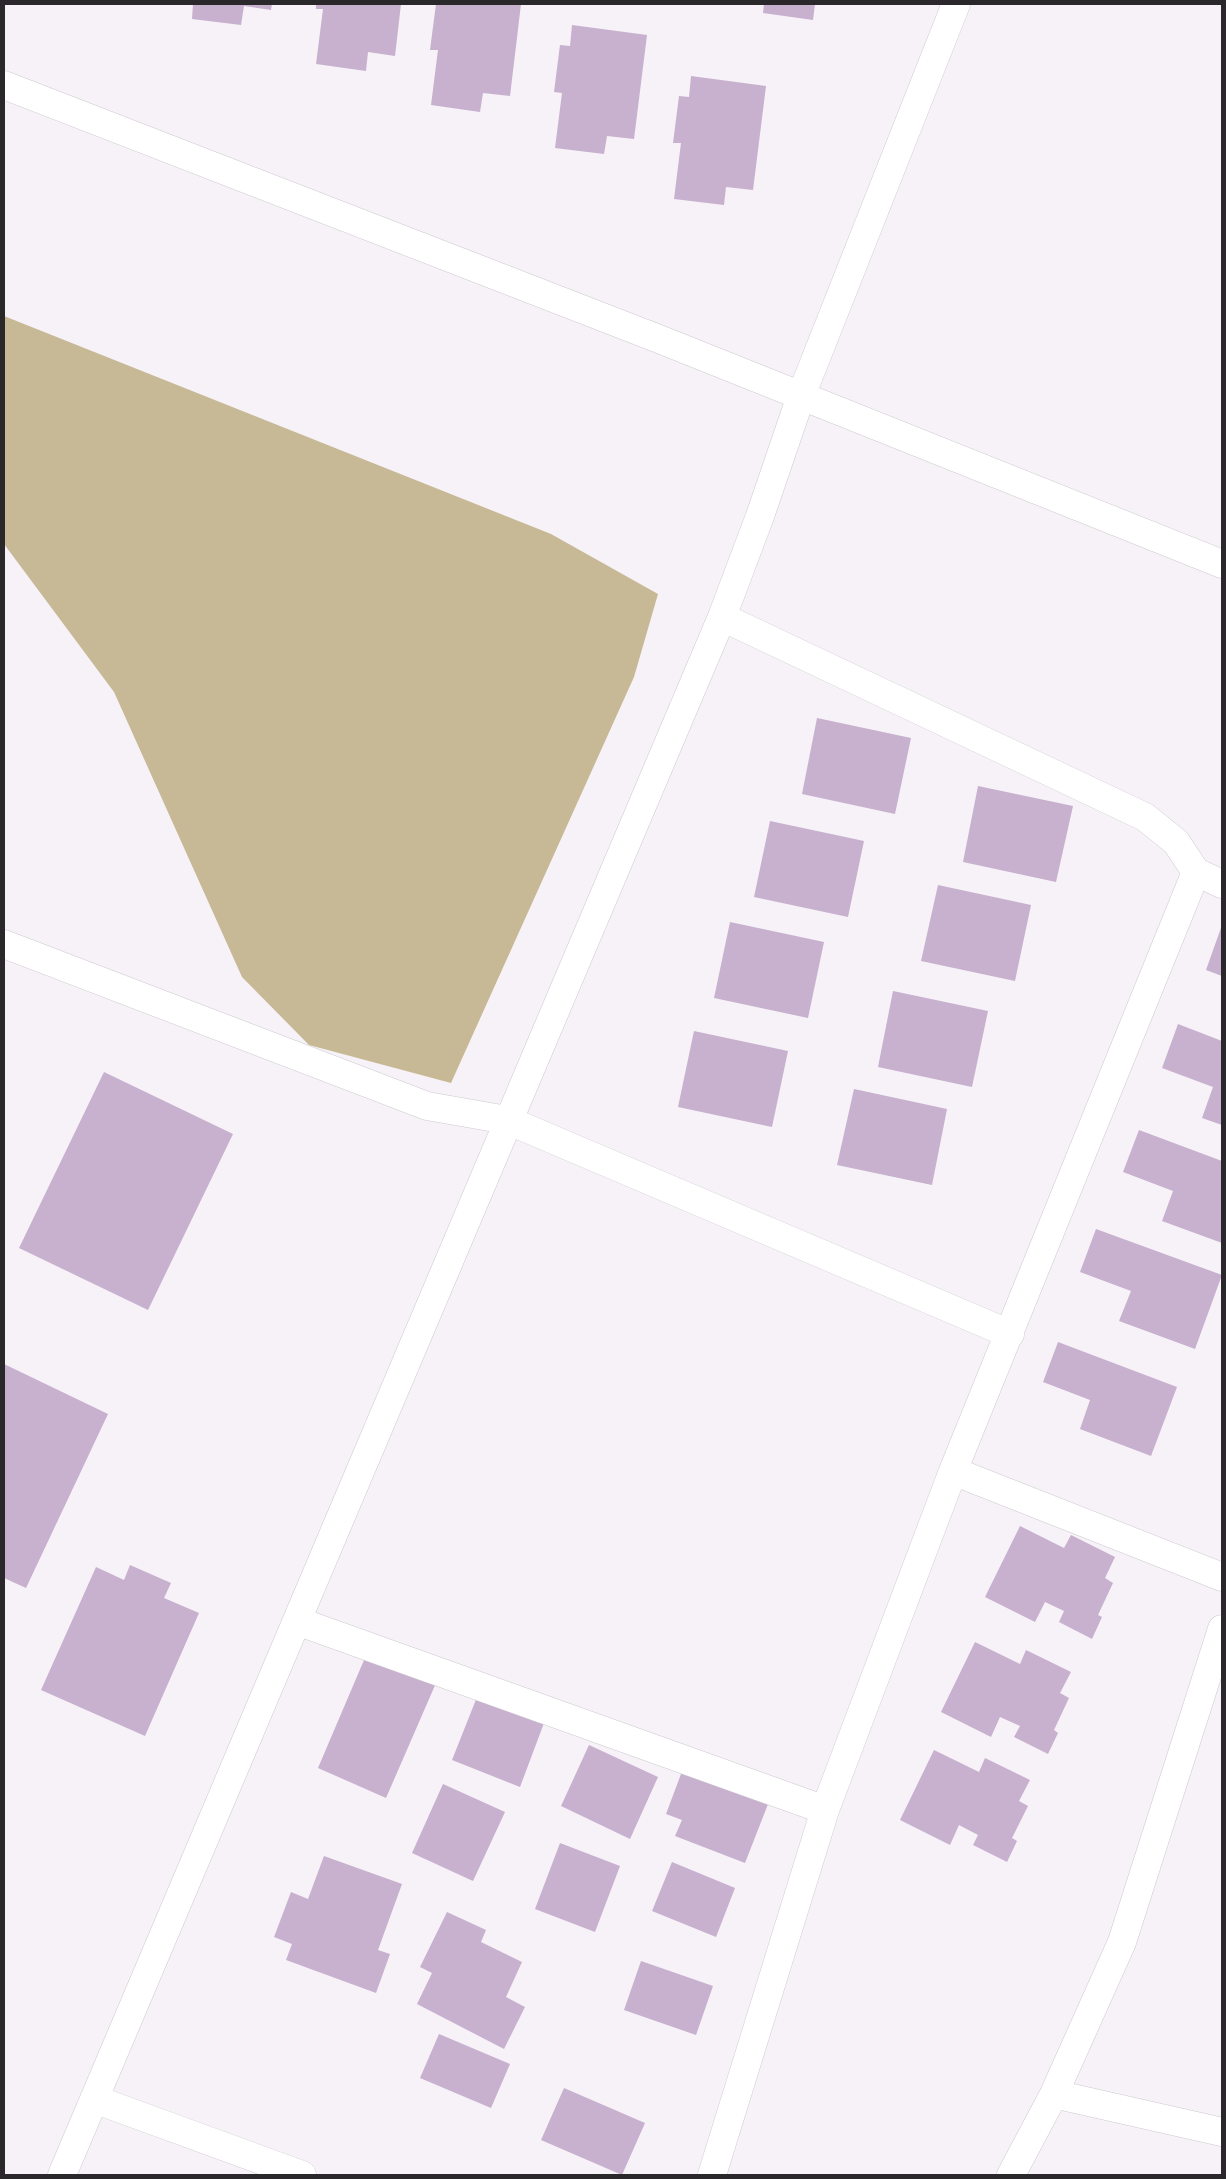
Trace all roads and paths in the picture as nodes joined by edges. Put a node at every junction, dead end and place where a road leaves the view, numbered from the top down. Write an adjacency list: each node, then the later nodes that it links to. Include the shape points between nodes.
1 (956, 4): 3 (street)
2 (4, 85): 3 (street)
3 (800, 396): 4 (street); 5 (street)
4 (1222, 564)
5 (722, 617): 6 (street, via 1145,817 1176,842); 9 (street)
6 (1196, 872): 7 (street); 10 (street)
7 (1222, 884)
8 (4, 944): 9 (street, via 427,1106)
9 (507, 1120): 10 (street); 13 (street)
10 (1010, 1334): 11 (street)
11 (953, 1471): 12 (street); 15 (street)
12 (1222, 1577)
13 (297, 1621): 15 (street); 17 (street)
14 (1222, 1629): 16 (street, via 1122,1942)
15 (825, 1810): 21 (street)
16 (1054, 2094): 18 (street); 22 (street)
17 (94, 2099): 19 (street); 20 (street)
18 (1222, 2132)
19 (62, 2175)
20 (302, 2175)
21 (712, 2175)
22 (1011, 2175)

